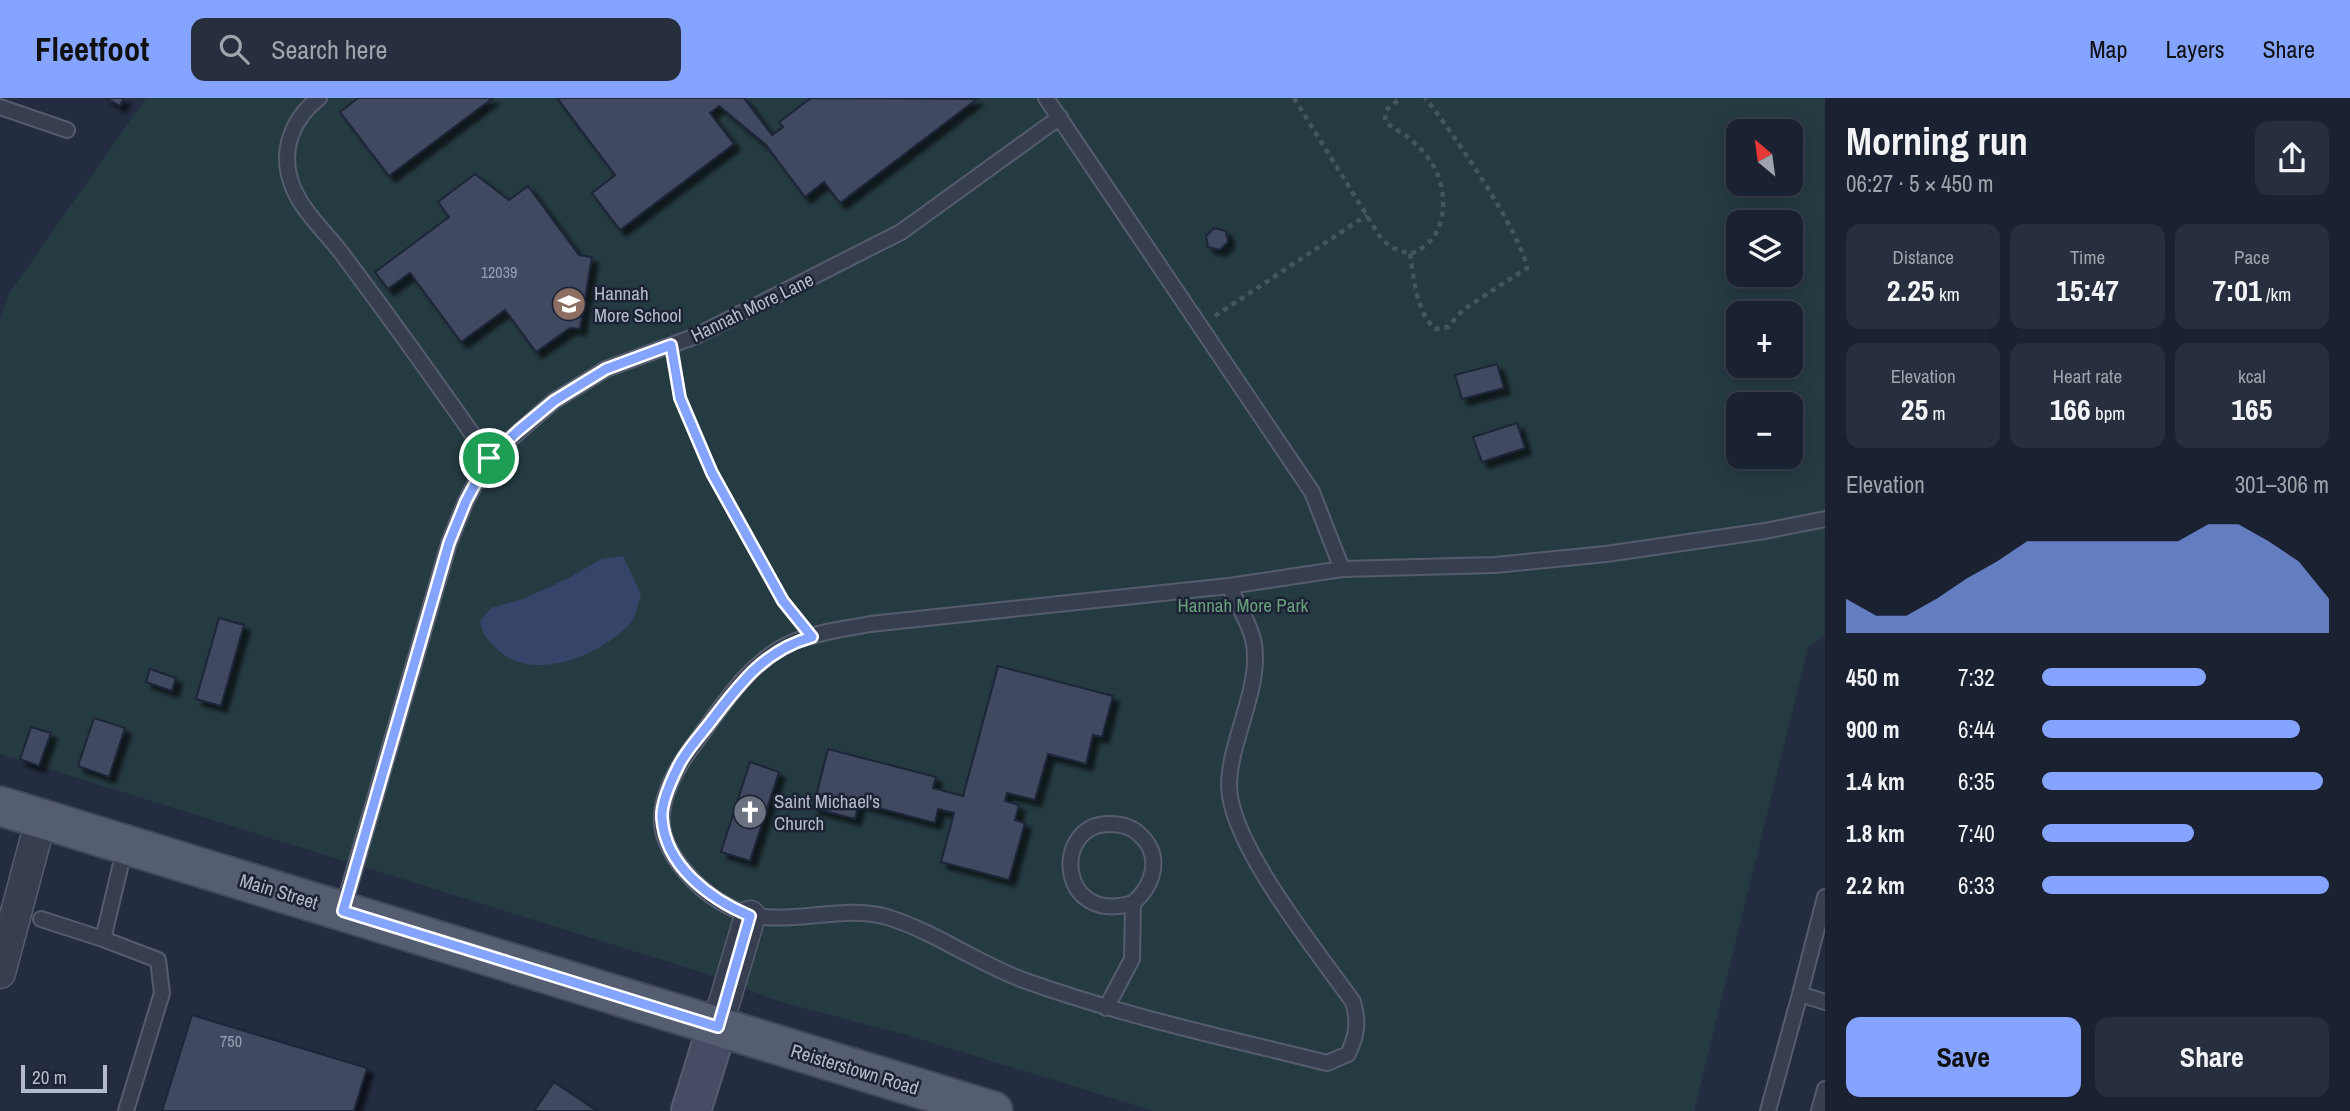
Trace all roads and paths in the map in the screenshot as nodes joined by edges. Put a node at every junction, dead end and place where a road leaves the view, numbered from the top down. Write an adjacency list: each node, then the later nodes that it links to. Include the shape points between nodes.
1 (319, 98): 13 (lane, via 293,125 287,163 291,183 300,202)
2 (1046, 98): 7 (lane)
3 (1294, 98): 9 (path)
4 (1401, 98): 10 (path, via 1386,110 1385,120 1425,153 1441,178 1445,200 1430,242)
5 (1425, 98): 10 (path, via 1506,220 1527,268 1464,309 1448,327 1435,329 1417,294)
6 (0, 107): 8 (lane)
7 (1060, 117): 11 (lane); 12 (lane, Hannah More Lane, via 901,232 759,306)
8 (66, 130)
9 (1367, 215): 10 (path, via 1382,240); 11 (path)
10 (1410, 254)
11 (1200, 326): 15 (lane, via 1311,492)
12 (671, 345): 13 (lane, Hannah More Lane, via 606,369 565,395); 17 (path, via 680,398 712,473 783,601)
13 (489, 458): 23 (lane, Hannah More Lane, via 449,543)
14 (1825, 519): 15 (lane, via 1557,559)
15 (1342, 569): 16 (lane)
16 (1229, 586): 17 (lane, via 870,624); 30 (lane, via 1253,640 1255,664 1229,786 1234,809 1265,872 1353,1002 1358,1019 1356,1037 1348,1054 1327,1063)
17 (812, 637): 24 (lane, via 768,656 743,678 678,765 661,816 681,866 724,905)
18 (0, 806): 19 (main road, Main Street)
19 (41, 819): 20 (main road, Main Street); 27 (street)
20 (126, 845): 23 (main road, Main Street); 26 (lane)
21 (1825, 897): 28 (lane)
22 (1133, 903): 22 (lane, via 1152,881 1154,866 1146,839 1122,824 1102,824 1088,831 1071,855 1075,887 1086,900 1100,906); 30 (lane, via 1132,959)
23 (343, 911): 31 (main road, Main Street)
24 (750, 916): 30 (lane, via 884,916 937,936 1023,979); 31 (street)
25 (41, 919): 26 (lane)
26 (103, 939): 33 (lane, via 158,960 162,993)
27 (0, 973)
28 (1800, 994): 29 (lane); 36 (lane)
29 (1825, 1002)
30 (1106, 1007)
31 (718, 1027): 34 (street); 35 (main road, Reisterstown Road)
32 (1825, 1089): 37 (lane)
33 (126, 1111)
34 (691, 1111)
35 (993, 1111)
36 (1768, 1111)
37 (1819, 1111)

